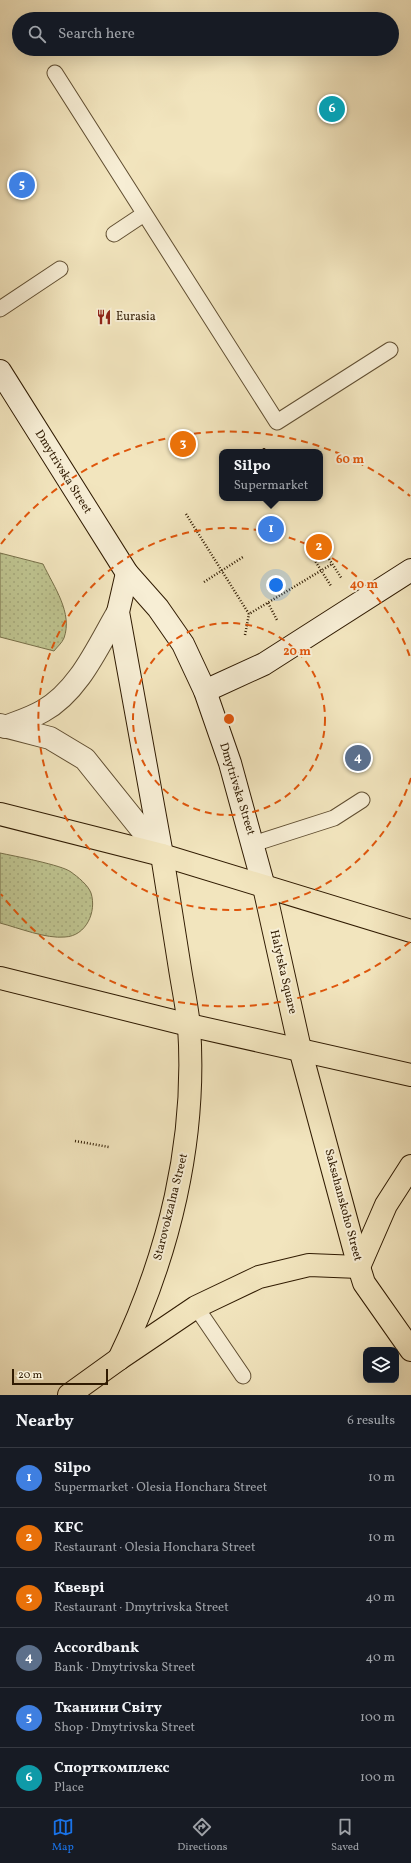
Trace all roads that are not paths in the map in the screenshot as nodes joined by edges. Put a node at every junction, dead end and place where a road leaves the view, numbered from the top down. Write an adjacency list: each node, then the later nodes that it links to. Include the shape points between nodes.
1 (55, 73): 2 (lane)
2 (144, 214): 3 (lane); 6 (lane, via 277,422)
3 (114, 234)
4 (60, 269): 5 (lane)
5 (0, 309)
6 (390, 350)
7 (0, 371): 9 (main road, Dmytrivska Street)
8 (411, 570): 11 (main road, via 264,664)
9 (127, 573): 10 (main road); 11 (main road, Dmytrivska Street, via 158,608 183,644)
10 (118, 612): 12 (main road, via 68,692 43,711); 16 (main road)
11 (205, 691): 15 (main road, Dmytrivska Street, via 230,763)
12 (3, 726): 16 (main road, via 50,738 85,759)
13 (362, 800): 15 (lane, via 334,818)
14 (0, 814): 16 (main road)
15 (253, 844): 17 (main road, Dmytrivska Street)
16 (162, 856): 17 (main road); 20 (main road)
17 (264, 887): 18 (main road); 21 (main road, Halytska Square)
18 (411, 931)
19 (0, 978): 20 (main road)
20 (189, 1025): 21 (main road); 27 (main road, Starovokzalna Street, via 190,1099 185,1154 178,1188 156,1269)
21 (300, 1049): 22 (main road); 24 (main road, Saksahanskoho Street)
22 (411, 1075)
23 (411, 1166): 24 (main road, via 386,1205)
24 (359, 1267): 25 (main road, Starovokzalna Street, via 309,1265 282,1270 259,1277); 26 (main road, Saksahanskoho Street, via 364,1283)
25 (196, 1308): 27 (main road, Starovokzalna Street); 28 (lane)
26 (411, 1350)
27 (119, 1359): 29 (main road, Starovokzalna Street)
28 (243, 1376)
29 (69, 1395)

